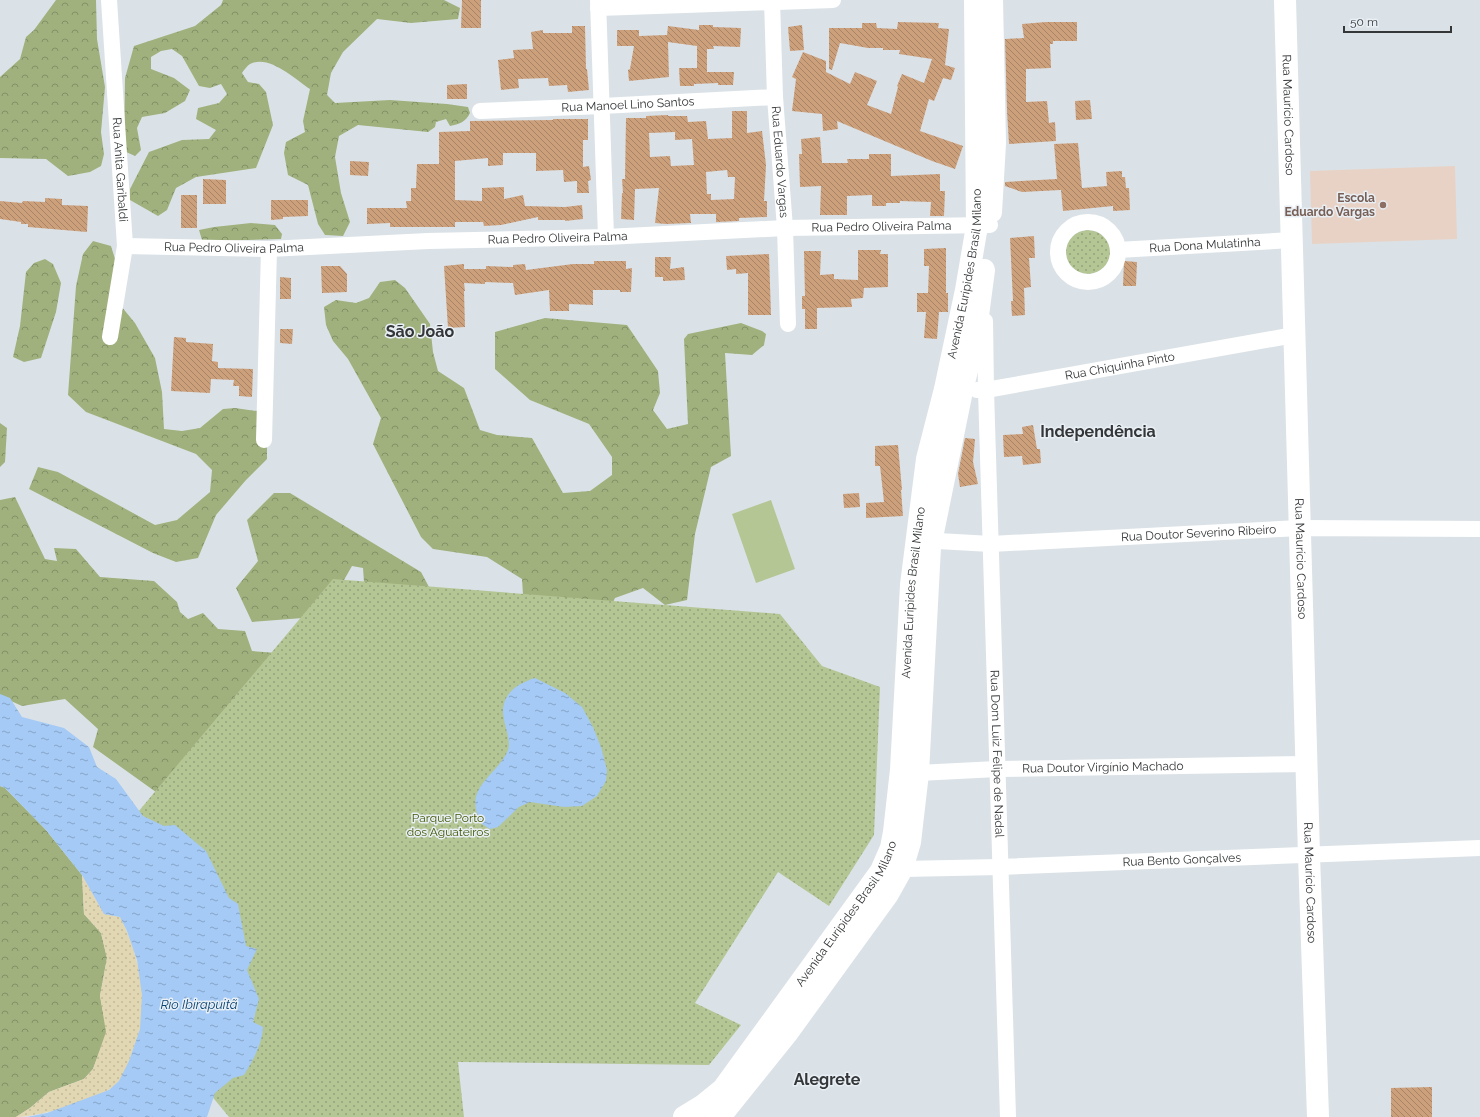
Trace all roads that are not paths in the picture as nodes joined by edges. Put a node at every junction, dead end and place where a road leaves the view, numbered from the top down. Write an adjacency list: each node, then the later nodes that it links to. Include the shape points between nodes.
1 (109, 0): 15 (street, Rua Anita Garibaldi)
2 (833, 0): 6 (street)
3 (975, 0): 11 (main road, Avenida Euripides Brasil Milano)
4 (992, 0): 11 (main road, Avenida Euripides Brasil Milano, via 995,143)
5 (1285, 0): 14 (main road, Rua Maurício Cardoso)
6 (772, 1): 7 (street); 8 (street, Rua Eduardo Vargas)
7 (598, 4): 9 (street)
8 (775, 97): 9 (street, Rua Manoel Lino Santos); 12 (street, Rua Eduardo Vargas)
9 (602, 106): 10 (street, Rua Manoel Lino Santos); 13 (street)
10 (480, 111)
11 (984, 226): 12 (street, Rua Pedro Oliveira Palma); 18 (main road, Avenida Euripides Brasil Milano); 20 (main road, Avenida Euripides Brasil Milano, via 966,290)
12 (785, 228): 13 (street, Rua Pedro Oliveira Palma); 19 (street, Rua Eduardo Vargas)
13 (606, 237): 16 (street, Rua Pedro Oliveira Palma, via 428,241)
14 (1292, 240): 17 (street, Rua Dona Mulatinha); 21 (main road, Rua Maurício Cardoso)
15 (125, 246): 16 (street, Rua Pedro Oliveira Palma); 22 (street, Rua Anita Garibaldi)
16 (269, 249): 25 (street)
17 (1118, 250)
18 (985, 260): 20 (main road, Avenida Euripides Brasil Milano); 24 (street, Rua Dom Luiz Felipe de Nadal)
19 (788, 324)
20 (966, 334): 23 (main road, Avenida Euripides Brasil Milano); 24 (street, Rua Dom Luiz Felipe de Nadal)
21 (1294, 335): 24 (street, Rua Chiquinha Pinto); 26 (main road, Rua Maurício Cardoso)
22 (110, 337)
23 (953, 390): 24 (street, Rua Chiquinha Pinto); 28 (main road, Avenida Euripides Brasil Milano)
24 (986, 390): 29 (street, Rua Dom Luiz Felipe de Nadal)
25 (264, 440)
26 (1300, 528): 27 (street, Rua Doutor Severino Ribeiro); 29 (street, Rua Doutor Severino Ribeiro); 30 (main road, Rua Maurício Cardoso)
27 (1480, 529)
28 (924, 540): 29 (street, Rua Doutor Severino Ribeiro); 32 (main road, Avenida Euripides Brasil Milano)
29 (990, 544): 31 (street, Rua Dom Luiz Felipe de Nadal)
30 (1306, 764): 31 (street, Rua Doutor Virgínio Machado); 34 (main road, Rua Maurício Cardoso)
31 (997, 769): 32 (street, Rua Doutor Virgínio Machado); 36 (street, Rua Dom Luiz Felipe de Nadal)
32 (910, 772): 35 (main road, Avenida Euripides Brasil Milano, via 910,842)
33 (1480, 848): 34 (street, Rua Bento Gonçalves)
34 (1308, 855): 36 (street, Rua Bento Gonçalves); 41 (main road, Rua Maurício Cardoso)
35 (893, 867): 36 (street, Rua Bento Gonçalves); 37 (main road, Avenida Euripides Brasil Milano, via 888,894)
36 (1000, 867): 40 (street, Rua Dom Luiz Felipe de Nadal)
37 (814, 980): 38 (main road, Avenida Euripides Brasil Milano, via 723,1089); 39 (main road, Avenida Euripides Brasil Milano, via 788,1032 723,1113)
38 (684, 1117)
39 (717, 1117)
40 (1008, 1117)
41 (1318, 1117)

